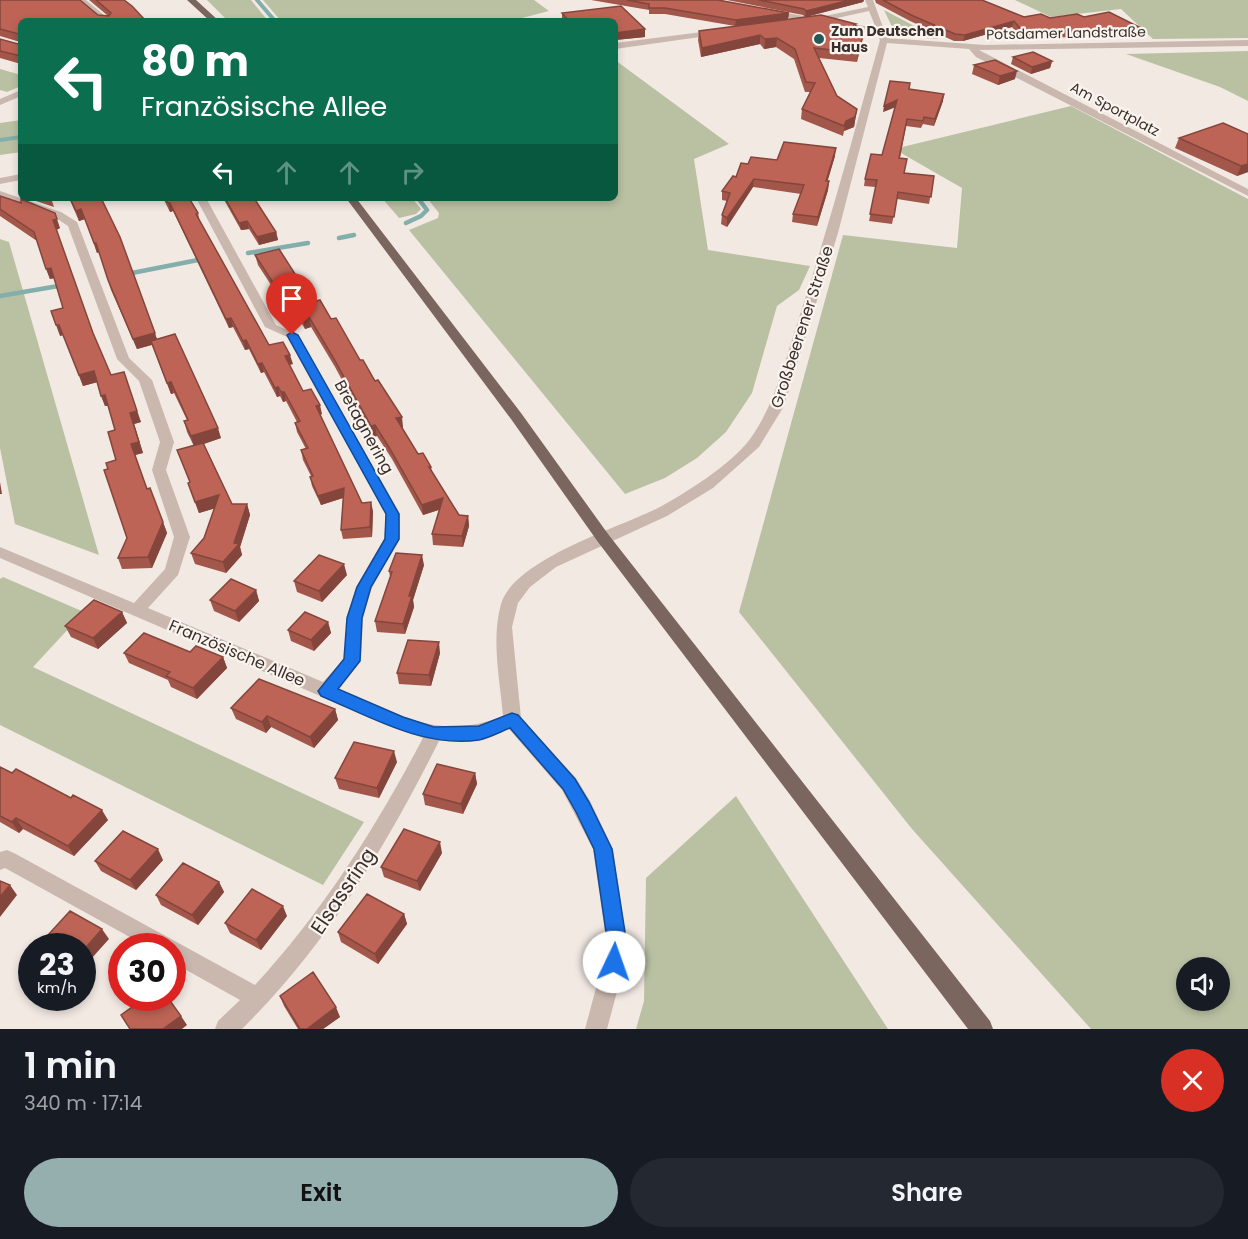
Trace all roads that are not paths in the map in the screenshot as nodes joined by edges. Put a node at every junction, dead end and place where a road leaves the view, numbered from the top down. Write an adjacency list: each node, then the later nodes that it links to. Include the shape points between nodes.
1 (81, 0): 5 (street)
2 (191, 0): 6 (main road)
3 (871, 4): 7 (street); 10 (street)
4 (758, 10): 7 (street, Potsdamer Landstraße)
5 (102, 18)
6 (212, 18)
7 (817, 20): 8 (street); 10 (street, Potsdamer Landstraße)
8 (782, 24)
9 (723, 31): 12 (street)
10 (883, 36): 13 (street, Potsdamer Landstraße); 24 (street, Großbeerener Straße, via 832,233 777,406 767,426 743,456 708,485 662,512)
11 (1248, 43): 13 (street, Potsdamer Landstraße)
12 (618, 46)
13 (972, 47): 19 (street, Am Sportplatz, via 979,56)
14 (18, 94): 15 (street)
15 (0, 102)
16 (18, 178): 17 (street)
17 (0, 181)
18 (0, 194): 20 (street)
19 (1248, 194)
20 (18, 200)
21 (20, 201): 26 (street, via 73,224 123,359 145,380 167,442 159,470 182,537 172,571)
22 (203, 201): 27 (street, Bretagnering, via 271,327 292,335 393,514 392,539 364,587 355,618 352,661)
23 (353, 201): 24 (main road)
24 (603, 538): 28 (street, Großbeerener Straße, via 542,567 524,582 510,602 504,627); 36 (main road)
25 (0, 552): 26 (street, Französische Allee)
26 (136, 610): 27 (street, Französische Allee)
27 (326, 691): 29 (street, Französische Allee)
28 (512, 720): 29 (street, Französische Allee, via 480,733); 35 (street, via 569,784 603,849 615,932 614,962)
29 (434, 734): 33 (street, Elsassring, via 398,807 365,861 318,929)
30 (0, 861): 31 (street, via 7,859)
31 (141, 933)
32 (186, 958): 33 (street)
33 (260, 999): 34 (street, Elsassring)
34 (226, 1029)
35 (596, 1029)
36 (982, 1029)

